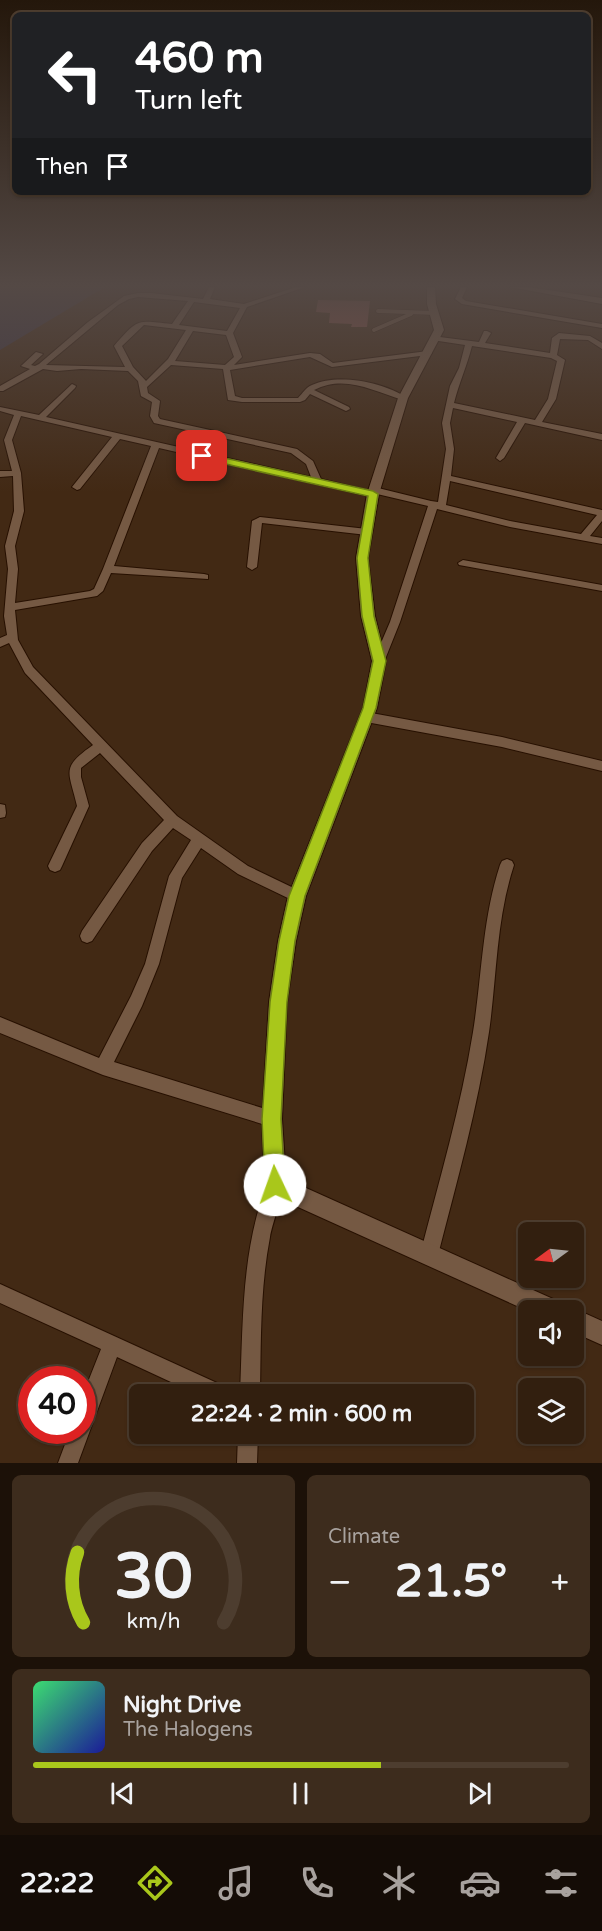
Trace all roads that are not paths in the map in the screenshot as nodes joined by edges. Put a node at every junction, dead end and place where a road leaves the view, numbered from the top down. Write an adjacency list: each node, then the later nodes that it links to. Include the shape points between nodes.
1 (38, 355): 12 (street, via 26,366)
2 (53, 355): 12 (street)
3 (124, 355): 14 (street)
4 (175, 355): 11 (street)
5 (237, 355): 13 (street)
6 (381, 355): 13 (street, via 332,365 310,356)
7 (426, 355): 19 (street)
8 (466, 355): 20 (street)
9 (548, 355): 10 (street)
10 (553, 356): 26 (street, via 562,361 552,399)
11 (171, 363): 13 (street); 16 (street)
12 (41, 368): 14 (street); 17 (street)
13 (227, 368): 18 (street, via 229,396 236,400 300,400)
14 (129, 369): 16 (street)
15 (72, 386): 24 (street)
16 (144, 386): 35 (street, via 144,394 156,401 157,421 294,451 310,463)
17 (0, 389)
18 (309, 391): 19 (street, via 333,382 350,381); 22 (street)
19 (403, 398): 37 (street)
20 (451, 405): 25 (street); 34 (street, via 446,423 450,449)
21 (0, 409): 23 (street)
22 (346, 409)
23 (18, 414): 24 (street); 30 (street)
24 (40, 419): 27 (street)
25 (523, 419): 26 (street); 31 (street)
26 (538, 422): 28 (street)
27 (117, 436): 29 (street); 36 (street)
28 (602, 437)
29 (156, 445): 35 (street); 46 (street)
30 (6, 456): 32 (street)
31 (500, 458)
32 (17, 473): 33 (street); 43 (street, via 19,511)
33 (0, 474)
34 (445, 477): 38 (street); 39 (street)
35 (317, 482): 37 (street)
36 (77, 487)
37 (374, 492): 38 (street); 40 (street)
38 (438, 504): 41 (street, via 510,524); 52 (street)
39 (601, 518): 41 (street)
40 (367, 532): 45 (street, via 260,520); 52 (street, via 362,558)
41 (584, 537): 42 (street)
42 (602, 541)
43 (5, 546): 49 (street, via 13,569)
44 (463, 563): 48 (street)
45 (252, 567)
46 (108, 569): 47 (street); 49 (street, via 93,594)
47 (204, 577)
48 (602, 588)
49 (11, 606): 50 (street)
50 (12, 637): 51 (street); 54 (street, via 29,670)
51 (0, 643)
52 (378, 664): 53 (street)
53 (366, 717): 55 (street, via 502,742); 60 (street)
54 (101, 746): 56 (street); 59 (street, via 73,768 83,806)
55 (602, 766)
56 (172, 820): 57 (street); 61 (street, via 147,847)
57 (198, 840): 60 (street, via 243,870); 63 (street, via 176,876 152,964)
58 (507, 865): 66 (street, via 490,927 475,1071)
59 (55, 866)
60 (297, 896): 64 (street, via 278,1002)
61 (87, 936)
62 (0, 1025): 63 (street)
63 (103, 1067): 64 (street)
64 (272, 1119): 65 (street)
65 (275, 1185): 66 (street); 73 (street, via 264,1214 255,1269)
66 (429, 1255): 68 (street)
67 (1, 1294): 71 (street)
68 (529, 1300)
69 (584, 1324): 70 (street)
70 (602, 1331)
71 (112, 1345): 72 (street); 74 (street)
72 (197, 1384)
73 (250, 1384)
74 (96, 1387)
75 (75, 1444): 77 (street)
76 (248, 1444): 78 (street)
77 (68, 1463)
78 (247, 1463)

